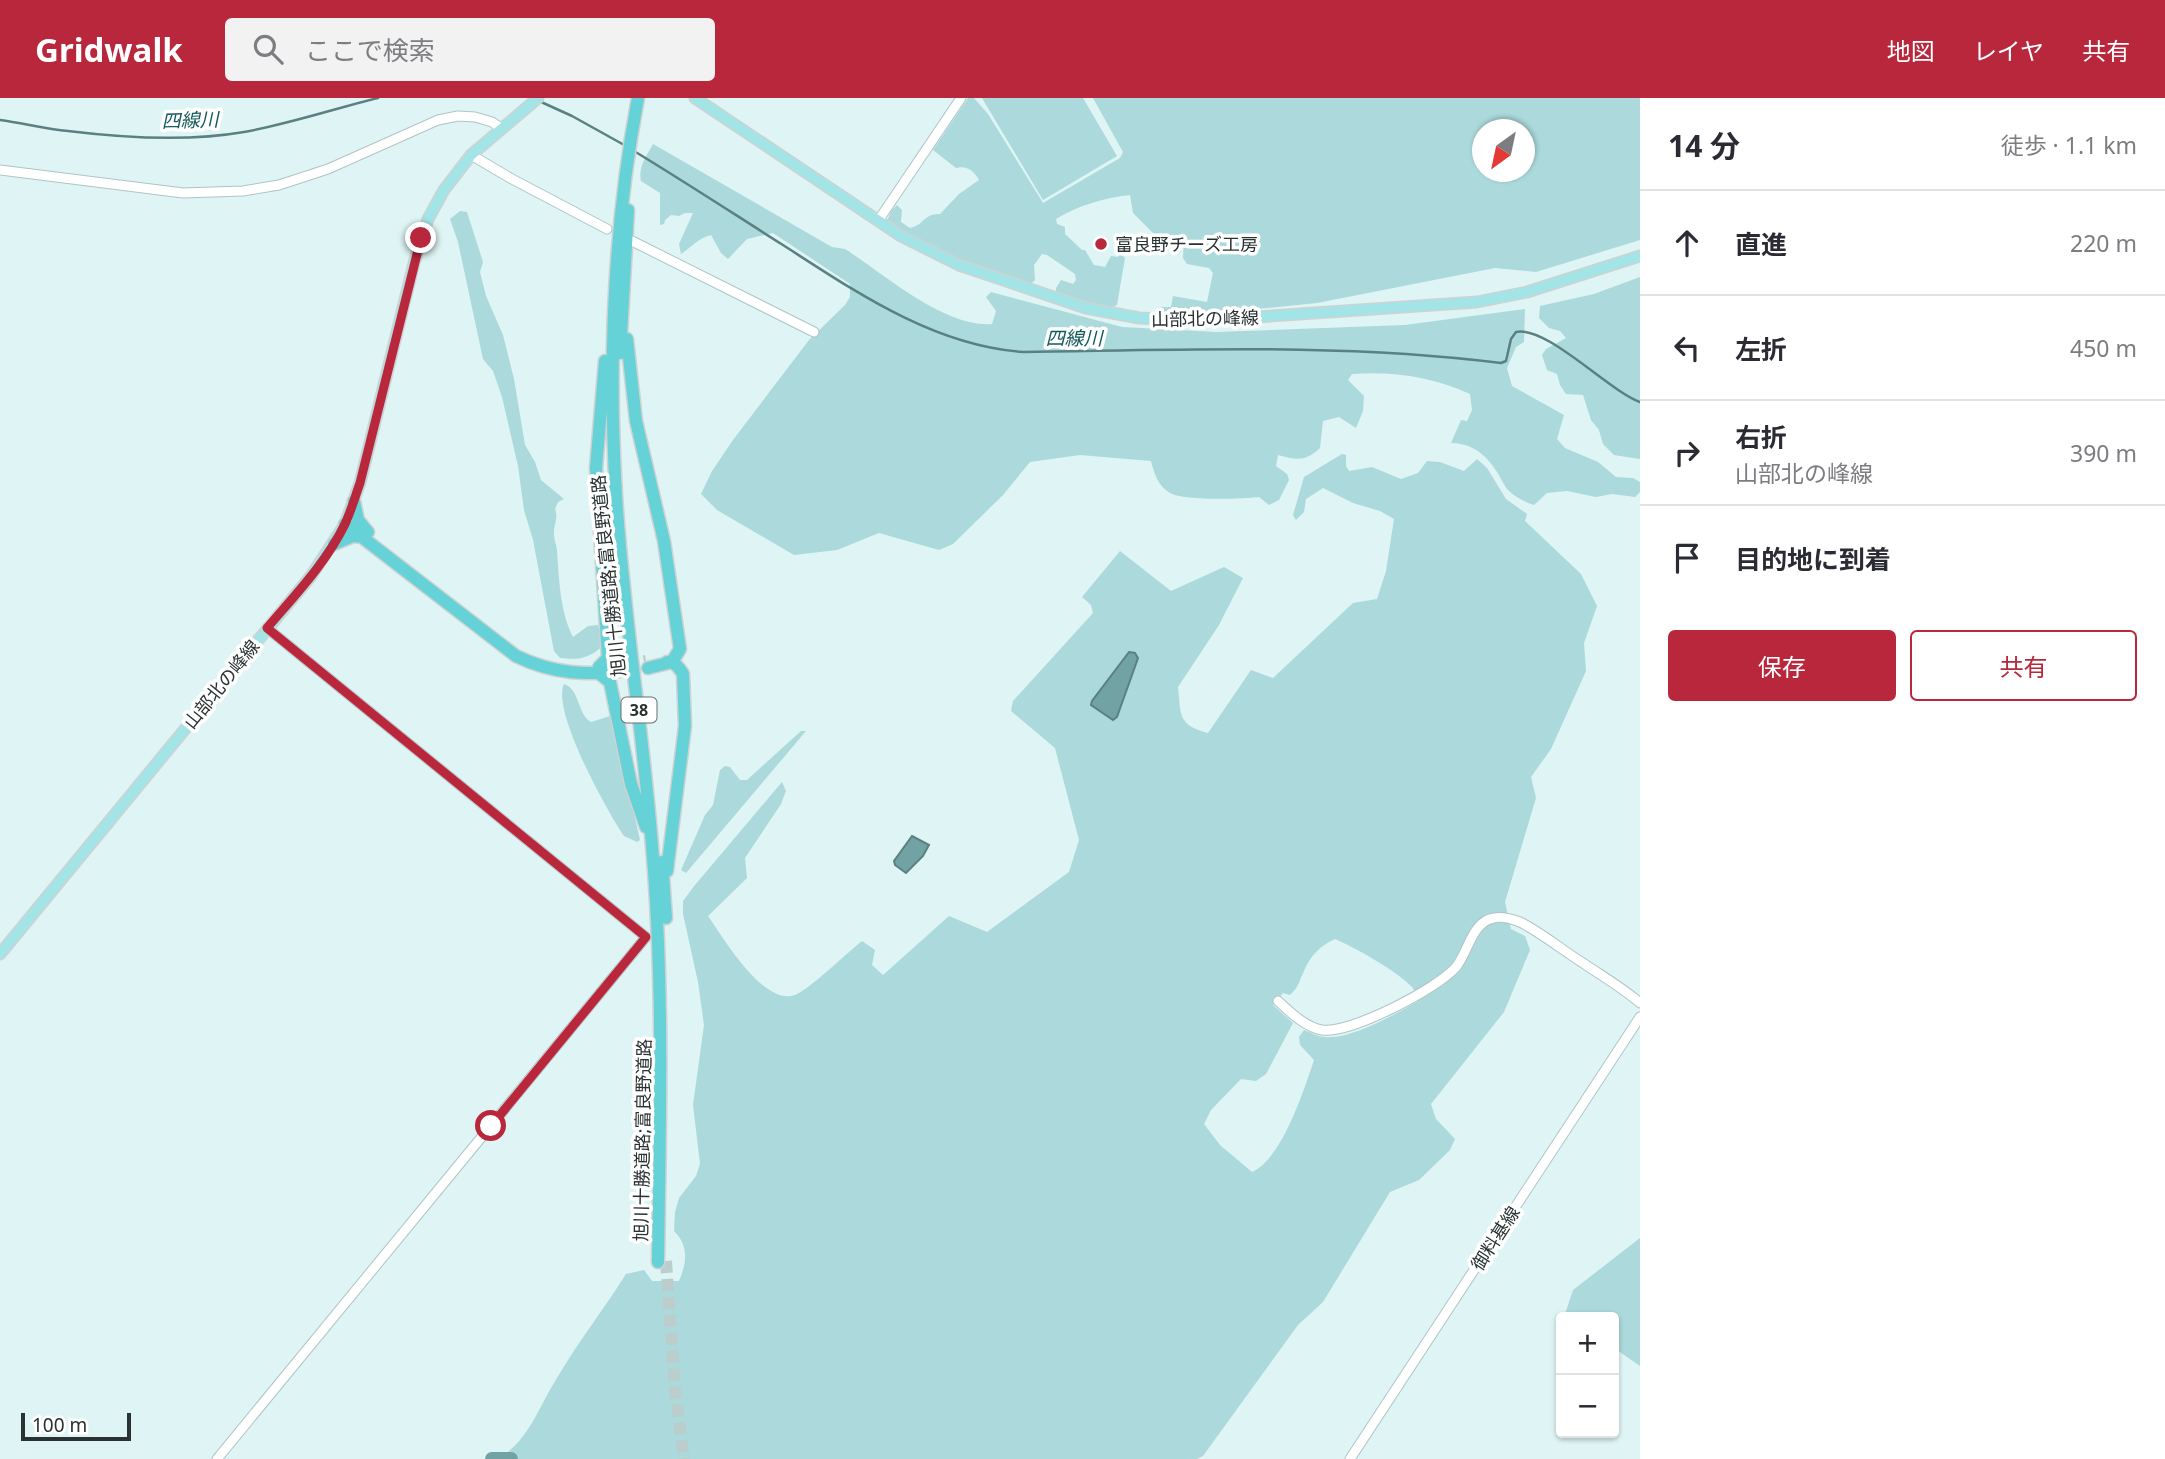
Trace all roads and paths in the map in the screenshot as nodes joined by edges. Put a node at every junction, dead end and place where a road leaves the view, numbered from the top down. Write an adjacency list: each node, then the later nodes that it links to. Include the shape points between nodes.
1 (538, 98): 6 (main road, 山部北の峰線)
2 (638, 98): 8 (highway, 旭川十勝道路;富良野道路 / 38)
3 (644, 98): 8 (highway, 旭川十勝道路;富良野道路 / 38)
4 (695, 98): 10 (main road, 山部北の峰線)
5 (961, 98): 10 (street)
6 (501, 128): 7 (main road, 山部北の峰線); 9 (street, via 475,117 438,120 328,169 243,191 183,192)
7 (471, 155): 11 (street); 16 (main road, 山部北の峰線, via 444,190 421,238)
8 (630, 161): 14 (highway, 旭川十勝道路;富良野道路 / 38, via 617,231)
9 (0, 170)
10 (878, 221): 13 (main road, 山部北の峰線, via 927,251 992,278 1099,311 1166,320 1476,302 1527,292)
11 (607, 229)
12 (632, 242): 15 (street)
13 (1640, 256)
14 (618, 293): 21 (highway, 38, via 636,421 664,541 679,634 680,649); 24 (highway, via 603,378 596,468 608,658); 25 (highway, 旭川十勝道路;富良野道路 / 38, via 612,371 616,498); 26 (highway, 旭川十勝道路;富良野道路 / 38, via 624,498)
15 (814, 332)
16 (354, 501): 17 (main road, 山部北の峰線); 18 (highway)
17 (346, 521): 18 (highway); 19 (main road, 山部北の峰線)
18 (366, 535): 19 (highway); 24 (highway, via 516,656 545,669 578,674)
19 (334, 544): 20 (main road, 山部北の峰線)
20 (267, 628): 27 (main road, 山部北の峰線); 31 (street, via 646,937)
21 (672, 662): 22 (highway); 26 (highway, 38, via 683,674 685,726)
22 (647, 664)
23 (627, 667): 24 (highway)
24 (600, 671): 25 (highway, via 610,682 631,784)
25 (653, 847): 26 (highway, 旭川十勝道路;富良野道路 / 38, via 660,962 662,1261 668,1036)
26 (664, 889)
27 (0, 954)
28 (1278, 1001): 29 (street, via 1312,1027 1343,1028 1442,980 1460,961 1480,926 1500,918 1530,929)
29 (1640, 1003)
30 (1640, 1017): 32 (street, 御料基線)
31 (217, 1459)
32 (1350, 1459)

